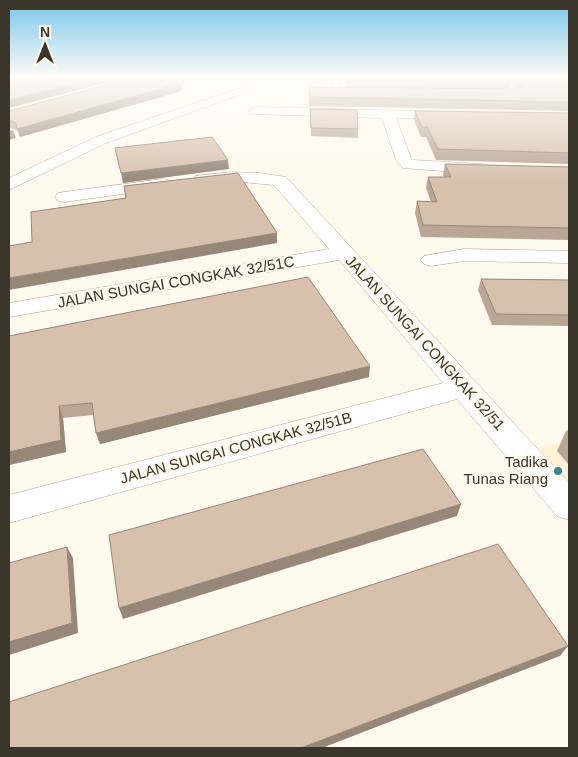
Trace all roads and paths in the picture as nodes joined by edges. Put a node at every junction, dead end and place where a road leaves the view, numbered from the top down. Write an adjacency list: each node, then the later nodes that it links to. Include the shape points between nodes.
1 (141, 113): 6 (street)
2 (174, 113): 8 (street, via 101,140)
3 (333, 113): 4 (street)
4 (388, 115): 5 (street); 7 (street, via 404,160 409,165)
5 (464, 116)
6 (84, 132)
7 (500, 170)
8 (9, 185)
9 (64, 196): 10 (street, JALAN SUNGAI CONGKAK 32/51, via 236,175 280,181)
10 (344, 253): 13 (street, JALAN SUNGAI CONGKAK 32/51C); 14 (street, JALAN SUNGAI CONGKAK 32/51)
11 (569, 258): 12 (street, via 464,255)
12 (431, 260)
13 (9, 310)
14 (464, 387): 15 (street, JALAN SUNGAI CONGKAK 32/51); 16 (street, JALAN SUNGAI CONGKAK 32/51B)
15 (569, 506)
16 (9, 509)

